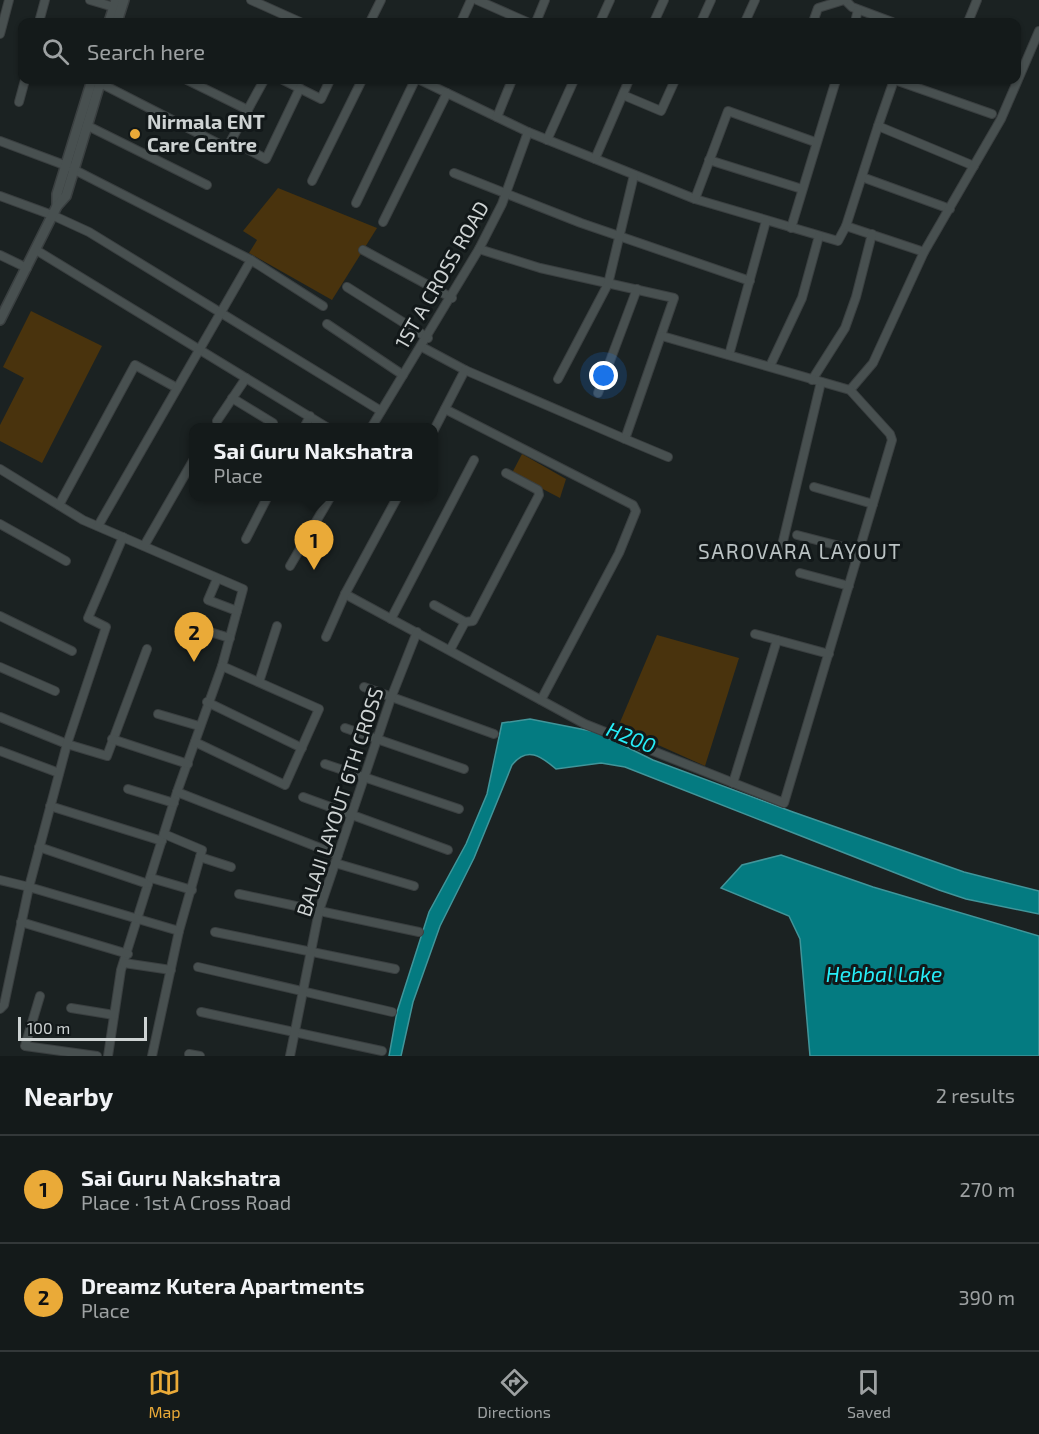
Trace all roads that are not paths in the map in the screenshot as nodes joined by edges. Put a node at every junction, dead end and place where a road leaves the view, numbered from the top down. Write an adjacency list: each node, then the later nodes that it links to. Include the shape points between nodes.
1 (9, 0): 33 (street)
2 (45, 0): 17 (street)
3 (90, 0): 15 (street)
4 (251, 0): 19 (street)
5 (381, 0): 20 (street)
6 (471, 0): 21 (street)
7 (477, 0): 22 (street)
8 (545, 0): 23 (street)
9 (610, 0): 24 (street)
10 (664, 0): 25 (street)
11 (711, 0): 26 (street)
12 (755, 0): 27 (street)
13 (845, 0): 16 (street); 28 (street, via 818,8)
14 (976, 0): 31 (street)
15 (119, 4): 18 (street)
16 (858, 10): 29 (street); 30 (street)
17 (40, 18)
18 (111, 18)
19 (289, 18)
20 (372, 18)
21 (463, 18)
22 (518, 18)
23 (538, 18)
24 (602, 18)
25 (656, 18)
26 (702, 18)
27 (747, 18)
28 (814, 18)
29 (856, 18)
30 (881, 18)
31 (969, 18)
32 (1039, 31): 34 (street)
33 (0, 34)
34 (1021, 67)
35 (24, 84): 57 (street)
36 (97, 84): 61 (street)
37 (97, 84): 71 (street)
38 (104, 84): 58 (street, via 227,148)
39 (195, 84): 58 (street)
40 (262, 84): 58 (street)
41 (292, 84): 54 (street)
42 (328, 84): 54 (street, via 321,99)
43 (360, 84): 75 (street)
44 (413, 84): 81 (street)
45 (436, 84): 55 (street)
46 (510, 84): 60 (street)
47 (572, 84): 64 (street)
48 (627, 84): 56 (street)
49 (673, 84): 56 (street, via 661,111)
50 (835, 84): 66 (street)
51 (894, 84): 62 (street)
52 (906, 84): 59 (street)
53 (1013, 84): 70 (street)
54 (300, 88): 67 (street, via 266,159)
55 (447, 93): 60 (street); 85 (street)
56 (623, 95): 68 (street)
57 (19, 102)
58 (248, 110)
59 (992, 114)
60 (497, 117): 63 (street)
61 (88, 126): 71 (street); 76 (street)
62 (878, 126): 70 (street); 74 (street)
63 (528, 132): 64 (street); 78 (street, 1ST A CROSS ROAD)
64 (547, 140): 68 (street)
65 (0, 141): 71 (street)
66 (815, 142): 69 (street, via 728,111); 77 (street)
67 (249, 150)
68 (595, 159): 73 (street)
69 (709, 160): 77 (street); 80 (street)
70 (974, 166): 82 (street)
71 (71, 168): 83 (street, via 66,196); 96 (street)
72 (454, 173): 78 (street)
73 (634, 175): 80 (street); 89 (street)
74 (862, 177): 82 (street); 86 (street)
75 (312, 181)
76 (207, 185)
77 (802, 189): 87 (street)
78 (506, 195): 89 (street); 91 (street, 1ST A CROSS ROAD)
79 (0, 196): 83 (street)
80 (694, 199): 84 (street)
81 (356, 203)
82 (950, 209): 94 (street)
83 (52, 215): 92 (street); 104 (street, via 88,232)
84 (766, 221): 87 (street); 98 (street)
85 (383, 222)
86 (846, 226): 88 (street); 90 (street, via 838,241)
87 (791, 228): 90 (street)
88 (872, 234): 94 (street); 117 (street, via 845,328)
89 (619, 236): 98 (street); 99 (street)
90 (819, 236): 112 (street, via 802,298)
91 (479, 249): 99 (street); 102 (street, 1ST A CROSS ROAD)
92 (36, 250): 97 (street); 110 (street)
93 (363, 250): 102 (street)
94 (924, 252): 119 (street, via 873,363)
95 (0, 255): 97 (street)
96 (251, 260): 103 (street); 104 (street)
97 (27, 268): 105 (street)
98 (750, 281): 111 (street)
99 (608, 284): 101 (street); 116 (street)
100 (347, 286): 108 (street)
101 (637, 289): 107 (street, via 674,298); 120 (street)
102 (452, 298): 108 (street, 1ST A CROSS ROAD)
103 (323, 306)
104 (220, 314): 110 (street); 123 (street)
105 (0, 320)
106 (327, 324): 114 (street)
107 (662, 336): 111 (street); 131 (street)
108 (428, 338): 109 (street, 1ST A CROSS ROAD)
109 (422, 347): 113 (street); 114 (street, 1ST A CROSS ROAD)
110 (199, 350): 115 (street); 118 (street)
111 (729, 355): 112 (street)
112 (770, 366): 117 (street)
113 (465, 370): 122 (street); 131 (street)
114 (403, 375): 123 (street, 1ST A CROSS ROAD)
115 (246, 378): 121 (street); 124 (street)
116 (558, 379)
117 (817, 381): 119 (street); 150 (street)
118 (177, 388): 142 (street, via 135,365); 144 (street)
119 (850, 390): 141 (street, via 892,440)
120 (598, 393)
121 (232, 398): 125 (street); 126 (street)
122 (445, 409): 130 (street); 179 (street, via 626,501 636,511 619,553)
123 (381, 411): 129 (street, 1ST A CROSS ROAD)
124 (310, 416): 127 (street); 128 (street)
125 (217, 421)
126 (273, 423)
127 (306, 423)
128 (320, 423)
129 (374, 423)
130 (438, 423)
131 (625, 439): 132 (street)
132 (668, 457)
133 (474, 460): 160 (street)
134 (189, 468): 148 (street)
135 (0, 469): 142 (street)
136 (506, 473): 161 (street, via 538,490 539,495 473,621)
137 (814, 487): 141 (street)
138 (265, 501): 147 (street)
139 (328, 501): 152 (street)
140 (395, 501): 156 (street)
141 (873, 504): 149 (street)
142 (59, 505): 144 (street)
143 (0, 524): 151 (street)
144 (99, 526): 146 (street)
145 (797, 535): 149 (street)
146 (123, 537): 148 (street); 189 (street, via 88,618 106,627)
147 (246, 539)
148 (144, 546): 154 (street)
149 (859, 551): 155 (street)
150 (780, 554)
151 (66, 561)
152 (290, 566)
153 (800, 573): 155 (street)
154 (217, 579): 158 (street, via 243,589); 158 (street, via 208,600)
155 (849, 586): 172 (street)
156 (345, 594): 160 (street); 166 (street)
157 (434, 605): 161 (street)
158 (237, 611): 167 (street)
159 (0, 616): 171 (street)
160 (392, 619): 164 (street)
161 (465, 622): 170 (street)
162 (183, 624): 167 (street)
163 (277, 626): 175 (street)
164 (417, 632): 170 (street); 178 (street, BALAJI LAYOUT 6TH CROSS)
165 (755, 634): 168 (street)
166 (326, 637)
167 (230, 638): 173 (street)
168 (777, 640): 172 (street); 197 (street)
169 (147, 649): 187 (street)
170 (450, 650): 179 (street)
171 (72, 651)
172 (829, 654): 197 (street, via 784,803)
173 (222, 666): 175 (street); 180 (street)
174 (0, 667): 177 (street)
175 (259, 682): 190 (street, via 320,709)
176 (364, 687): 178 (street)
177 (55, 691)
178 (391, 698): 185 (street); 186 (street, BALAJI LAYOUT 6TH CROSS)
179 (541, 700): 197 (street, via 585,724)
180 (207, 702): 183 (street); 190 (street)
181 (158, 714): 183 (street)
182 (0, 717): 189 (street)
183 (199, 726): 188 (street)
184 (345, 728): 186 (street)
185 (494, 734)
186 (378, 738): 194 (street); 196 (street, BALAJI LAYOUT 6TH CROSS)
187 (112, 740): 189 (street, via 107,756); 192 (street)
188 (195, 742): 190 (street, via 285,785); 192 (street)
189 (67, 744): 195 (street)
190 (302, 748)
191 (0, 751): 195 (street)
192 (188, 764): 199 (street)
193 (325, 764): 196 (street)
194 (464, 769)
195 (59, 773): 202 (street)
196 (365, 777): 203 (street); 204 (street, BALAJI LAYOUT 6TH CROSS)
197 (733, 783)
198 (128, 789): 201 (street)
199 (177, 792): 201 (street); 209 (street)
200 (303, 797): 204 (street)
201 (174, 803): 205 (street)
202 (50, 806): 205 (street); 206 (street)
203 (459, 809)
204 (352, 815): 207 (street); 209 (street, BALAJI LAYOUT 6TH CROSS)
205 (163, 838): 208 (street, via 202,850); 212 (street)
206 (39, 847): 212 (street); 214 (street)
207 (448, 850)
208 (200, 856): 210 (street); 215 (street)
209 (337, 859): 213 (street); 217 (street, BALAJI LAYOUT 6TH CROSS)
210 (231, 867)
211 (0, 880): 214 (street)
212 (150, 881): 215 (street); 218 (street)
213 (414, 886)
214 (29, 887): 218 (street); 219 (street)
215 (192, 890): 220 (street)
216 (239, 894): 217 (street)
217 (319, 911): 222 (street); 223 (street, BALAJI LAYOUT 6TH CROSS)
218 (137, 919): 220 (street); 224 (street)
219 (21, 922): 224 (street); 232 (street)
220 (179, 932): 228 (street)
221 (215, 932): 223 (street)
222 (419, 932)
223 (311, 951): 227 (street); 229 (street, BALAJI LAYOUT 6TH CROSS)
224 (128, 954): 225 (street)
225 (124, 963): 228 (street); 235 (street)
226 (198, 967): 229 (street)
227 (395, 969)
228 (171, 970): 241 (street)
229 (303, 991): 234 (street); 236 (street, BALAJI LAYOUT 6TH CROSS)
230 (40, 996): 239 (street, via 26,1046)
231 (71, 1008): 235 (street)
232 (0, 1009)
233 (201, 1012): 236 (street)
234 (392, 1012)
235 (114, 1015): 240 (street)
236 (295, 1033): 237 (street); 243 (street, BALAJI LAYOUT 6TH CROSS)
237 (382, 1051)
238 (189, 1054): 242 (street)
239 (97, 1056)
240 (108, 1056)
241 (152, 1056)
242 (200, 1056)
243 (290, 1056)

